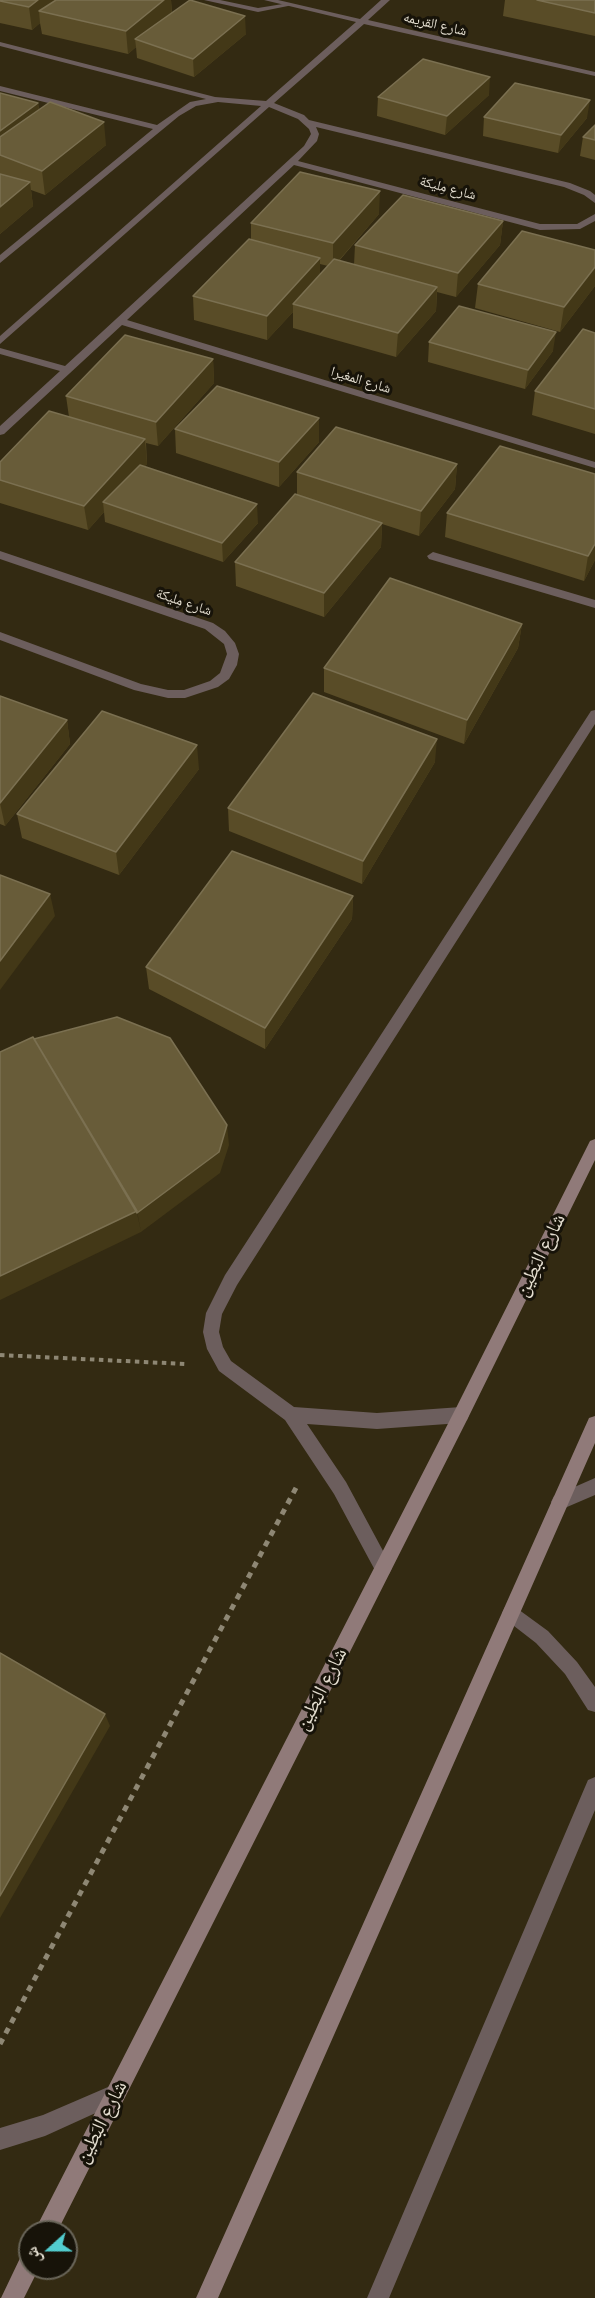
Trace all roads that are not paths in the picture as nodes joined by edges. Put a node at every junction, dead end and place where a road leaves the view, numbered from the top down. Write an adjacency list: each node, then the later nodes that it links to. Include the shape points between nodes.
1 (208, 0): 4 (street, via 258,10)
2 (268, 0): 4 (street, شارع القريمه)
3 (386, 0): 5 (street)
4 (289, 5): 5 (street, شارع القريمه)
5 (362, 21): 7 (street, شارع القريمه); 10 (street)
6 (0, 44): 9 (street, شارع مِليكة)
7 (595, 75)
8 (0, 88): 12 (street)
9 (218, 99): 10 (street, شارع مِليكة); 12 (street, شارع مِليكة, via 183,108)
10 (268, 104): 11 (street, شارع مِليكة); 18 (street)
11 (308, 122): 13 (street, via 315,134 314,141); 14 (street, شارع مِليكة, via 567,185 587,192)
12 (159, 128): 16 (street, شارع مِليكة)
13 (293, 162): 15 (street, شارع مِليكة, via 540,227 580,226); 17 (street)
14 (595, 200)
15 (595, 217)
16 (0, 260)
17 (120, 321): 20 (street); 22 (street, شارع المغيرا)
18 (0, 341)
19 (0, 351): 20 (street)
20 (67, 370): 21 (street)
21 (0, 432)
22 (595, 465)
23 (0, 555): 26 (street, شارع مِليكة, via 210,626 229,643 233,654 225,676 214,684 185,694 168,694 138,687)
24 (433, 556): 25 (street)
25 (595, 604)
26 (0, 636)
27 (595, 714): 29 (street, via 221,1295 211,1332 215,1349 225,1366)
28 (595, 1145): 30 (main road, شارع البَطِين)
29 (291, 1415): 30 (street, via 376,1421); 34 (street, via 340,1488)
30 (461, 1415): 34 (main road, شارع البَطِين)
31 (595, 1424): 33 (main road)
32 (595, 1486): 33 (street)
33 (560, 1502): 35 (main road)
34 (383, 1568): 38 (main road, شارع البَطِين)
35 (511, 1612): 36 (street, via 571,1668); 43 (main road)
36 (595, 1702)
37 (595, 1787): 44 (street)
38 (115, 2094): 39 (street, via 45,2125); 40 (main road, شارع البَطِين)
39 (0, 2139)
40 (51, 2220)
41 (21, 2280): 42 (main road)
42 (12, 2298)
43 (207, 2298)
44 (378, 2298)

